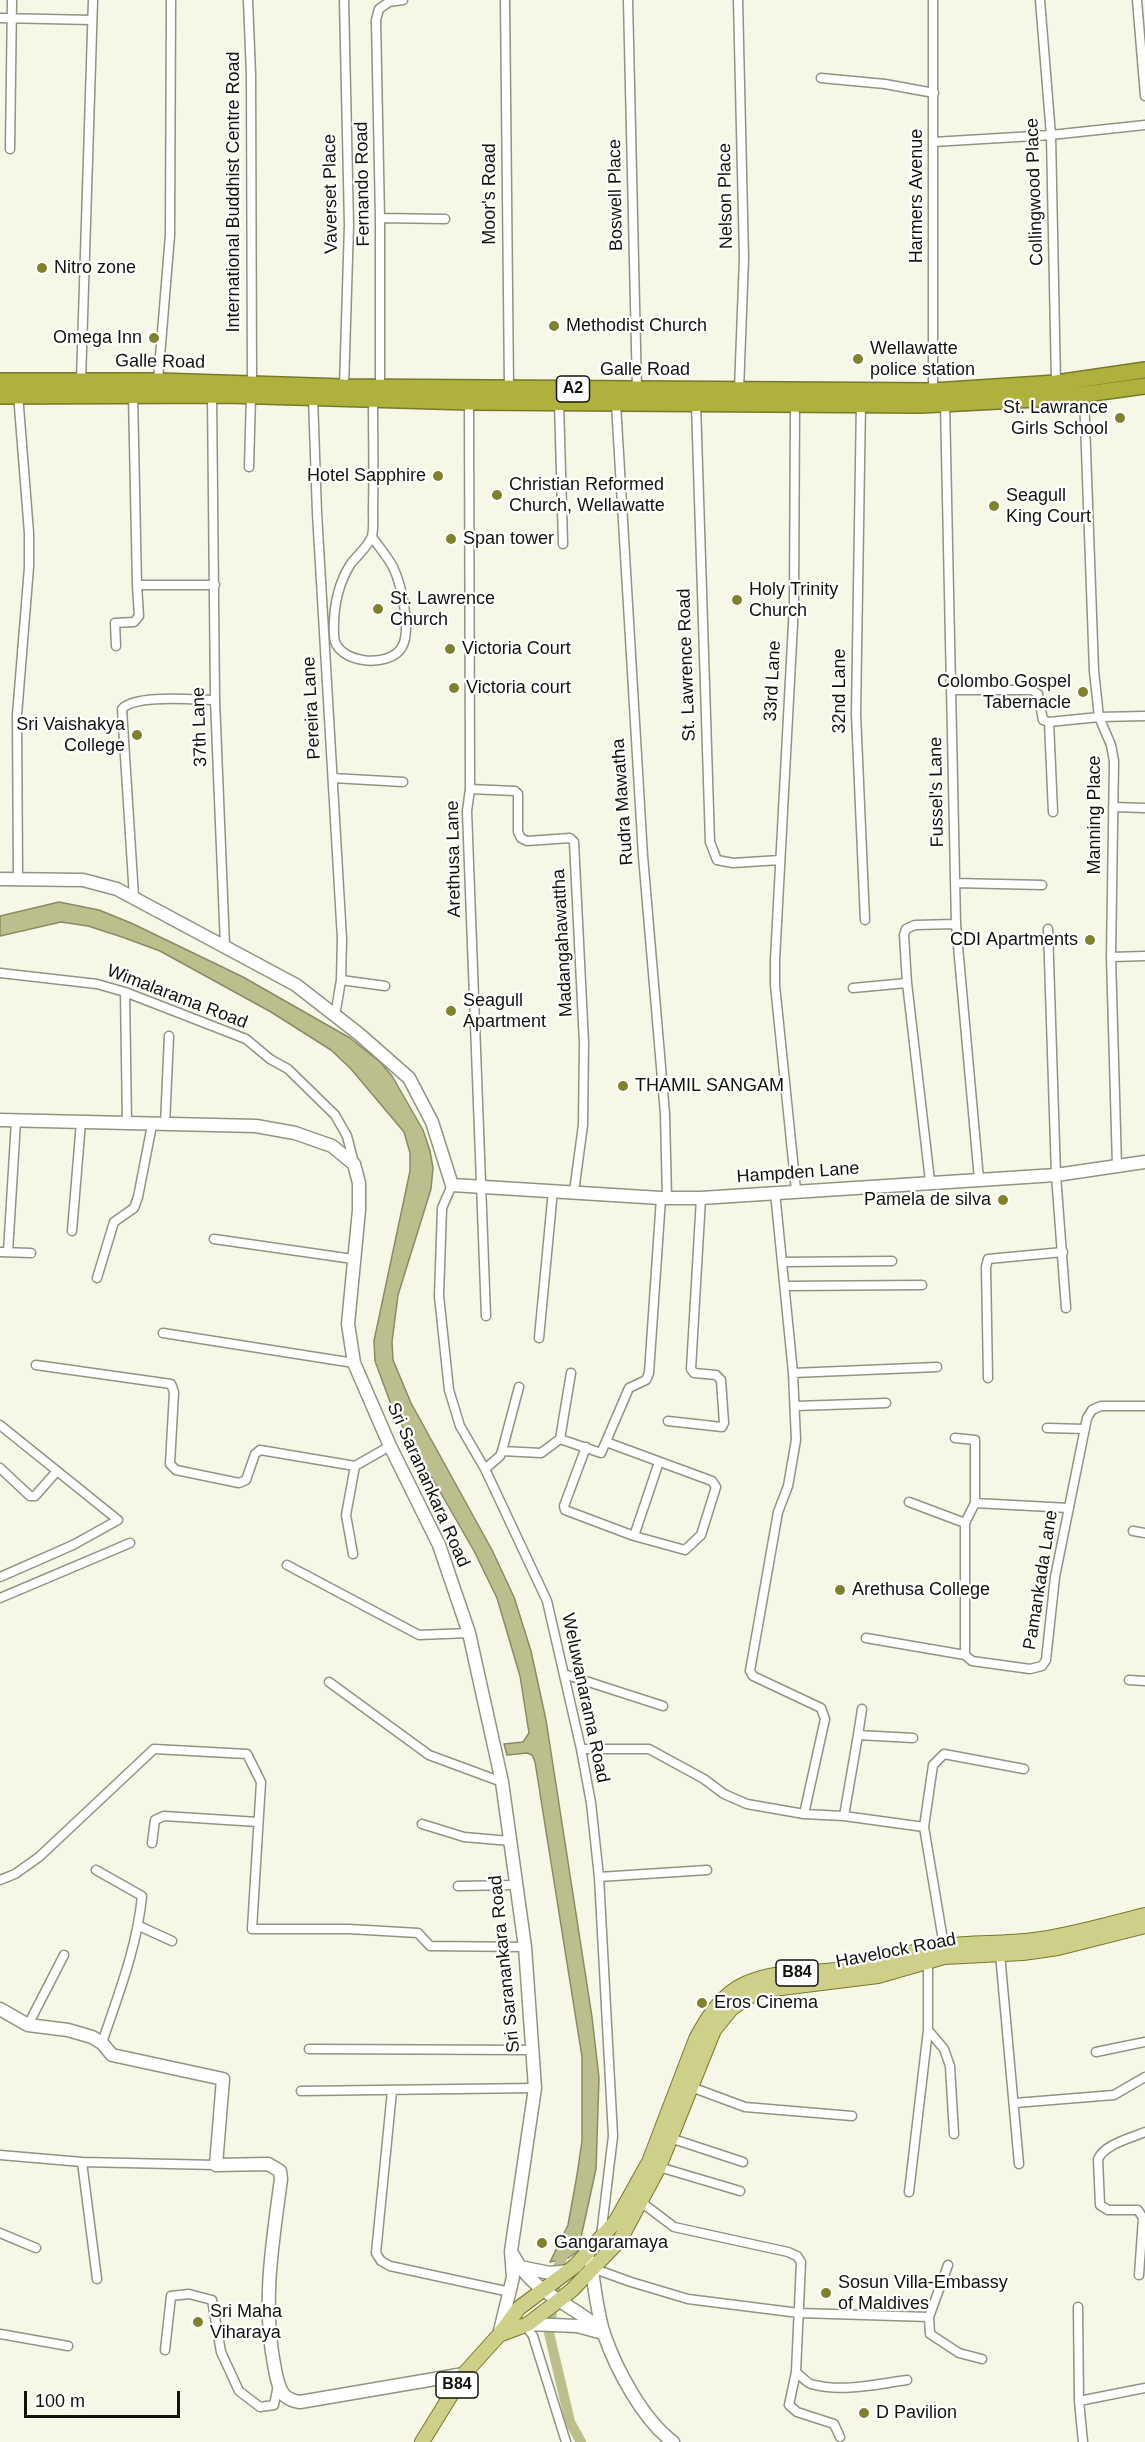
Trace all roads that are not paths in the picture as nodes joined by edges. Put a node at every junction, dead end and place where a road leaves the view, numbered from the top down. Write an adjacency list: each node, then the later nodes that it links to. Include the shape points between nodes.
1 (12, 0): 14 (street)
2 (93, 0): 15 (street)
3 (171, 0): 28 (street, via 170,235)
4 (248, 0): 33 (street, International Buddhist Centre Road)
5 (344, 0): 31 (street, Vaverset Place, via 349,225)
6 (403, 0): 23 (street, Fernando Road, via 389,2 379,9 376,20)
7 (505, 0): 32 (street, Moor's Road)
8 (628, 0): 34 (street, Boswell Place)
9 (738, 0): 35 (street, Nelson Place, via 744,258)
10 (933, 0): 17 (street, Harmers Avenue)
11 (1040, 0): 20 (street, Collingwood Place)
12 (1137, 0): 18 (street)
13 (0, 18): 14 (street)
14 (12, 19): 15 (street); 22 (street)
15 (92, 20): 27 (street)
16 (821, 78): 17 (street)
17 (934, 93): 21 (street, Harmers Avenue)
18 (1145, 96)
19 (1145, 125): 20 (street)
20 (1051, 135): 21 (street); 29 (street, Collingwood Place)
21 (933, 142): 36 (street, Harmers Avenue)
22 (10, 149)
23 (380, 218): 24 (street); 37 (street, Fernando Road)
24 (445, 219)
25 (1145, 370): 29 (highway, Galle Road / A2)
26 (0, 381): 27 (highway, Galle Road / A2)
27 (81, 381): 28 (highway, Galle Road / A2)
28 (158, 381): 33 (highway, Galle Road / A2)
29 (1056, 383): 36 (highway, Galle Road / A2)
30 (1145, 386): 40 (highway, Galle Road / A2)
31 (344, 387): 33 (highway, Galle Road / A2); 37 (highway, Galle Road / A2)
32 (508, 388): 34 (highway, Galle Road / A2); 39 (highway, Galle Road / A2)
33 (252, 390): 42 (highway, Galle Road / A2); 44 (highway, Galle Road / A2); 52 (street, International Buddhist Centre Road)
34 (637, 390): 35 (highway, Galle Road / A2)
35 (739, 390): 45 (highway, Galle Road / A2)
36 (933, 391): 45 (highway, Galle Road / A2)
37 (377, 393): 39 (highway, Galle Road / A2); 44 (highway, Galle Road / A2); 53 (street, Fernando Road)
38 (18, 394): 41 (highway, Galle Road / A2); 43 (highway, Galle Road / A2); 70 (street, via 29,567 17,715)
39 (415, 394): 46 (highway, Galle Road / A2)
40 (1084, 394): 48 (highway, Galle Road / A2); 61 (street, Manning Place)
41 (133, 395): 42 (highway, Galle Road / A2); 55 (street)
42 (212, 395): 56 (street, 37th Lane)
43 (0, 396)
44 (313, 397): 63 (street, Pereira Lane)
45 (860, 398): 48 (highway, Galle Road / A2); 51 (highway, Galle Road / A2); 75 (street, 32nd Lane, via 856,714)
46 (469, 402): 47 (highway, Galle Road / A2); 65 (street, Arethusa Lane)
47 (560, 402): 49 (highway, Galle Road / A2); 54 (street)
48 (945, 403): 58 (street, Fussel's Lane)
49 (616, 404): 50 (highway, Galle Road / A2); 107 (street, Rudra Mawatha, via 643,856 666,1114)
50 (696, 404): 51 (highway, Galle Road / A2); 69 (street, St. Lawrence Road, via 710,842 717,860)
51 (795, 404): 69 (street, 33rd Lane, via 794,605)
52 (249, 467)
53 (372, 537): 53 (street, via 350,566 337,596 334,643 357,659 379,660 404,645 406,619 393,567)
54 (563, 544)
55 (137, 585): 56 (street); 57 (street, via 139,616 134,622 115,623)
56 (215, 585): 59 (street, 37th Lane)
57 (116, 646)
58 (952, 690): 62 (street, via 1032,690 1038,694 1043,720); 72 (street, Fussel's Lane)
59 (215, 700): 74 (street, via 142,700 122,709); 78 (street, 37th Lane)
60 (1145, 716): 61 (street)
61 (1099, 717): 62 (street); 66 (street, Manning Place, via 1111,745)
62 (1049, 722): 68 (street)
63 (333, 778): 64 (street); 82 (street, Pereira Lane)
64 (403, 782)
65 (470, 789): 102 (street, Arethusa Lane, via 467,811); 105 (street, Madangahawattha, via 518,794 521,838 570,838 574,842 584,1043 583,1125)
66 (1113, 807): 67 (street); 80 (street, Manning Place)
67 (1145, 807)
68 (1053, 812)
69 (780, 860): 104 (street, 33rd Lane, via 775,986)
70 (18, 878): 71 (street); 74 (street, via 83,880)
71 (0, 879)
72 (955, 883): 73 (street); 76 (street, Fussel's Lane)
73 (1042, 885)
74 (134, 897): 78 (street)
75 (865, 920)
76 (956, 924): 83 (street, via 915,925 906,929); 99 (street, Fussel's Lane)
77 (1048, 929): 98 (street)
78 (225, 946): 87 (street, via 296,985)
79 (1145, 956): 80 (street)
80 (1112, 957): 97 (street, Manning Place)
81 (0, 973): 86 (street, Wimalarama Road, via 97,984)
82 (341, 980): 84 (street); 87 (street, Pereira Lane)
83 (907, 983): 85 (street); 100 (street)
84 (385, 986)
85 (853, 987)
86 (124, 992): 92 (street); 96 (street, Wimalarama Road, via 246,1039 288,1069 335,1115 347,1136)
87 (335, 1016): 101 (street, via 409,1078 432,1122)
88 (169, 1036): 93 (street)
89 (0, 1120): 90 (street)
90 (16, 1120): 91 (street); 111 (street)
91 (81, 1122): 92 (street); 109 (street)
92 (127, 1123): 94 (street)
93 (165, 1124): 94 (street); 96 (street, via 256,1126 295,1133 332,1146)
94 (152, 1125): 117 (street, via 138,1197 134,1208 114,1222)
95 (1145, 1162): 97 (street, Hampden Lane)
96 (354, 1164): 114 (street, Sri Saranankara Road, via 359,1210)
97 (1117, 1166): 98 (street, Hampden Lane)
98 (1056, 1174): 99 (street, Hampden Lane); 112 (street)
99 (979, 1179): 100 (street, Hampden Lane)
100 (930, 1181): 104 (street, Hampden Lane)
101 (452, 1185): 102 (street, Hampden Lane); 147 (street, Weluwanarama Road, via 442,1208 439,1296 448,1390 460,1426)
102 (483, 1186): 103 (street, Hampden Lane); 121 (street, Arethusa Lane)
103 (553, 1190): 105 (street, Hampden Lane); 123 (street)
104 (796, 1190): 106 (street, Hampden Lane)
105 (574, 1192): 107 (street, Hampden Lane)
106 (776, 1192): 108 (street, Hampden Lane); 116 (street)
107 (664, 1198): 108 (street, Hampden Lane); 140 (street, Rudra Mawatha, via 650,1373 646,1380 629,1389)
108 (701, 1198): 134 (street, via 691,1370 721,1380 724,1423 722,1427)
109 (72, 1231)
110 (214, 1239): 114 (street)
111 (4, 1252): 113 (street)
112 (1063, 1252): 120 (street); 129 (street, via 988,1259)
113 (31, 1253)
114 (353, 1259): 124 (street, Sri Saranankara Road, via 348,1324)
115 (892, 1261): 116 (street)
116 (782, 1262): 119 (street)
117 (97, 1278)
118 (922, 1285): 119 (street)
119 (785, 1286): 128 (street)
120 (1066, 1308)
121 (486, 1316)
122 (163, 1333): 124 (street)
123 (539, 1338)
124 (354, 1363): 141 (street, Sri Saranankara Road)
125 (36, 1365): 145 (street, via 171,1384 174,1392 170,1464 176,1470 239,1483 246,1480 260,1450)
126 (937, 1367): 128 (street)
127 (571, 1373): 139 (street)
128 (793, 1373): 132 (street)
129 (988, 1378)
130 (519, 1387): 143 (street)
131 (886, 1403): 132 (street)
132 (796, 1406): 175 (street, via 796,1440 788,1486 778,1512 750,1671 823,1713 825,1719)
133 (1145, 1406): 137 (street, Pamankada Lane, via 1101,1406 1092,1410)
134 (668, 1421)
135 (0, 1425): 148 (street)
136 (1047, 1428): 137 (street)
137 (1085, 1429): 151 (street, Pamankada Lane)
138 (955, 1438): 150 (street, via 975,1440)
139 (560, 1439): 142 (street); 143 (street, via 541,1454)
140 (606, 1442): 142 (street, via 601,1453); 144 (street)
141 (390, 1446): 145 (street); 161 (street, Sri Saranankara Road, via 439,1545)
142 (586, 1447): 155 (street, via 565,1510)
143 (502, 1451): 147 (street)
144 (659, 1462): 155 (street); 155 (street, via 712,1481 716,1487 701,1535 685,1550)
145 (355, 1466): 157 (street, via 346,1515)
146 (0, 1468): 148 (street, via 30,1496 35,1496)
147 (485, 1469): 164 (street, Weluwanarama Road, via 547,1600)
148 (57, 1471): 159 (street, via 118,1520)
149 (909, 1502): 152 (street)
150 (975, 1503): 151 (street); 152 (street)
151 (1069, 1508): 163 (street, Pamankada Lane, via 1042,1666 1006,1666 972,1661)
152 (964, 1522): 163 (street)
153 (1133, 1531): 154 (street)
154 (1145, 1533)
155 (634, 1536)
156 (129, 1543): 160 (street)
157 (353, 1554)
158 (287, 1564): 161 (street, via 419,1635)
159 (0, 1577)
160 (0, 1598)
161 (469, 1634): 174 (street, Sri Saranankara Road)
162 (866, 1638): 163 (street, Pamankada Lane)
163 (964, 1655)
164 (564, 1674): 168 (street); 172 (street, Weluwanarama Road)
165 (1129, 1680): 166 (street)
166 (1145, 1681)
167 (329, 1682): 174 (street, via 429,1755)
168 (663, 1706)
169 (862, 1709): 170 (street)
170 (858, 1735): 171 (street); 176 (street)
171 (913, 1738)
172 (581, 1749): 175 (street, via 649,1749 747,1804); 184 (street, Weluwanarama Road)
173 (1024, 1769): 179 (street, via 944,1754 933,1764)
174 (502, 1782): 180 (street, Sri Saranankara Road)
175 (804, 1814): 176 (street)
176 (844, 1816): 179 (street)
177 (258, 1822): 181 (street, via 164,1816 155,1820); 185 (street, via 261,1782 247,1754 154,1749 39,1857); 193 (street, via 252,1929 417,1933 429,1946)
178 (422, 1824): 180 (street, via 464,1837)
179 (924, 1827): 192 (street)
180 (510, 1841): 187 (street, Sri Saranankara Road)
181 (152, 1843)
182 (96, 1870): 189 (street, via 142,1896)
183 (707, 1870): 184 (street)
184 (599, 1877): 225 (street, Weluwanarama Road, via 614,2136)
185 (0, 1880)
186 (458, 1886): 187 (street)
187 (516, 1886): 193 (street, Sri Saranankara Road)
188 (1145, 1915): 192 (main road, Havelock Road / B84, via 1032,1940)
189 (139, 1926): 191 (street); 201 (street)
190 (1145, 1926): 194 (main road, Havelock Road / B84, via 1058,1948)
191 (172, 1941)
192 (944, 1946): 225 (main road, Havelock Road / B84, via 855,1967 762,1977 732,1991 696,2038 649,2162 631,2198)
193 (525, 1947): 203 (street, Sri Saranankara Road)
194 (1000, 1954): 196 (main road, Havelock Road / B84); 210 (street)
195 (64, 1955): 198 (street)
196 (928, 1960): 199 (street); 206 (main road, Havelock Road / B84, via 878,1976 754,1994 732,2008 714,2030)
197 (0, 2008): 198 (street)
198 (28, 2025): 201 (street, via 81,2033)
199 (928, 2030): 213 (street, via 944,2049 950,2066); 222 (street)
200 (1145, 2042): 204 (street)
201 (102, 2043): 219 (street, via 112,2055 132,2061 223,2079)
202 (309, 2049): 203 (street)
203 (532, 2049): 207 (street, Sri Saranankara Road)
204 (1096, 2052)
205 (1145, 2077): 210 (street, via 1114,2095)
206 (691, 2087): 211 (street, via 745,2107); 214 (main road, Havelock Road / B84)
207 (535, 2088): 209 (street); 227 (street, Sri Saranankara Road)
208 (301, 2091): 209 (street)
209 (392, 2091): 236 (street, via 376,2253 390,2266)
210 (1015, 2103): 218 (street)
211 (852, 2116)
212 (1145, 2132): 233 (street, via 1110,2147 1098,2159 1100,2205 1108,2210 1138,2210 1143,2218)
213 (954, 2134)
214 (670, 2138): 217 (street); 220 (main road, Havelock Road / B84)
215 (0, 2155): 216 (street)
216 (82, 2162): 219 (street); 234 (street)
217 (742, 2162)
218 (1019, 2164)
219 (216, 2165): 251 (street, via 268,2164 280,2171 270,2264 268,2335)
220 (659, 2167): 221 (street); 223 (main road, Havelock Road / B84)
221 (740, 2191)
222 (909, 2192)
223 (641, 2202): 231 (main road, Havelock Road / B84, via 620,2240); 239 (street, via 674,2227 797,2256 801,2262)
224 (0, 2233): 226 (street)
225 (600, 2241): 228 (main road, Havelock Road / B84)
226 (36, 2248)
227 (511, 2251): 230 (street); 236 (street, Sri Saranankara Road)
228 (590, 2252): 231 (street); 232 (main road, Havelock Road / B84)
229 (948, 2265): 240 (street)
230 (520, 2267): 232 (street, via 541,2271); 235 (street)
231 (592, 2268): 237 (main road, Havelock Road / B84); 239 (street, via 688,2299); 242 (street)
232 (572, 2269): 235 (main road, B84)
233 (1139, 2275)
234 (97, 2279)
235 (543, 2290): 237 (street); 244 (main road, B84, via 519,2308)
236 (510, 2292): 244 (street, Sri Saranankara Road)
237 (564, 2304): 241 (main road, B84); 242 (street)
238 (1078, 2307): 253 (street)
239 (799, 2313): 240 (street); 248 (street)
240 (929, 2317): 247 (street, via 930,2334 935,2339 958,2353)
241 (527, 2325): 242 (street, via 565,2325); 244 (main road, B84); 256 (street)
242 (604, 2333): 257 (street, via 647,2416)
243 (0, 2334): 245 (street)
244 (500, 2335): 249 (main road, B84)
245 (68, 2346)
246 (165, 2350): 251 (street, via 171,2296 189,2294 212,2300 221,2352 239,2391 260,2407 274,2405)
247 (982, 2359)
248 (796, 2372): 250 (street, via 810,2384 835,2386); 254 (street, via 789,2405 797,2412 834,2424)
249 (464, 2374): 251 (street, via 300,2402 283,2394); 255 (main road, B84)
250 (907, 2380)
251 (278, 2384)
252 (1145, 2388): 253 (street)
253 (1079, 2401): 258 (street)
254 (840, 2437)
255 (422, 2442)
256 (566, 2442)
257 (673, 2442)
258 (1083, 2442)

